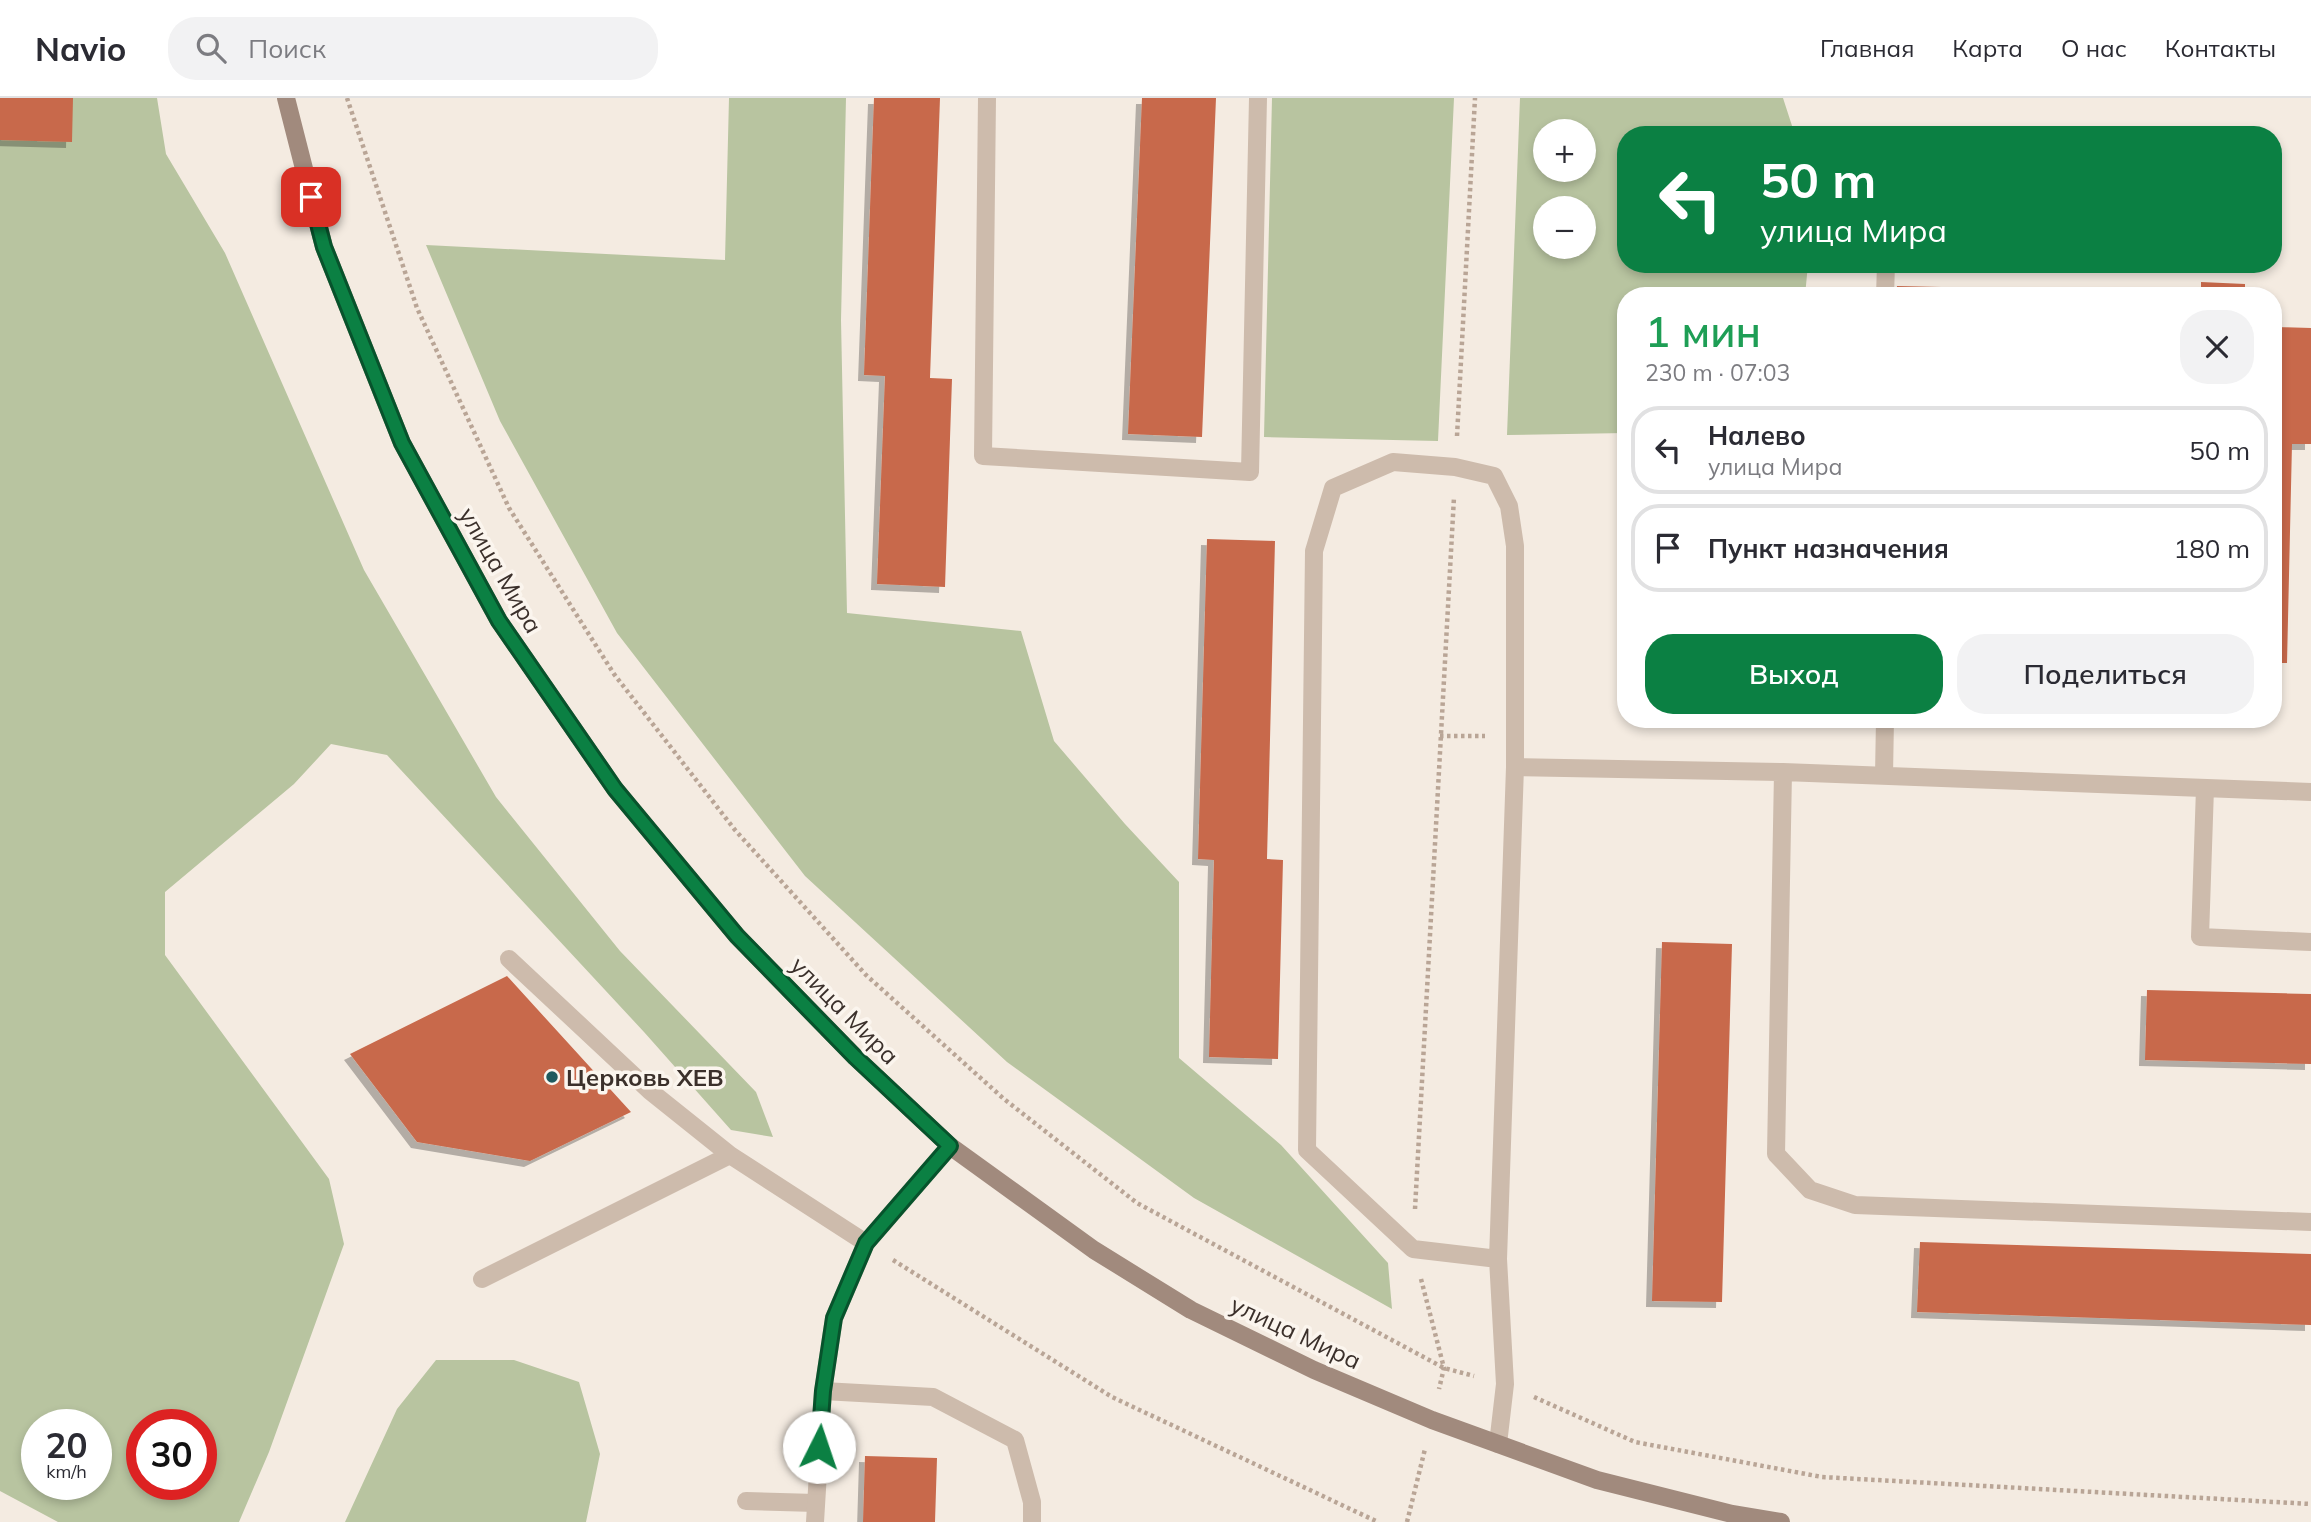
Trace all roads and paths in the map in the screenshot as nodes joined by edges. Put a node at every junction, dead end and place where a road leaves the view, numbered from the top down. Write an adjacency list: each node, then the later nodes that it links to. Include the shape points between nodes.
1 (286, 98): 16 (main road, улица Мира, via 324,247 402,443 499,621 615,789 737,936)
2 (347, 98): 7 (path, via 417,308 509,508)
3 (986, 98): 4 (street, via 983,456 1250,472)
4 (1258, 98)
5 (1475, 98): 6 (path)
6 (1455, 467): 9 (street, via 1494,476 1509,506 1515,546); 20 (path); 20 (street, via 1393,462 1333,488 1314,551 1307,1150)
7 (614, 674)
8 (1885, 728): 11 (street)
9 (1515, 766): 10 (street); 21 (street)
10 (1783, 772): 11 (street); 18 (street, via 1776,1154 1810,1190 1856,1205)
11 (1884, 776): 12 (street)
12 (2206, 788): 13 (street); 14 (street, via 2200,937)
13 (2311, 792)
14 (2311, 942)
15 (509, 959): 17 (street, via 650,1091)
16 (950, 1146): 19 (street); 24 (main road, улица Мира, via 1094,1250 1191,1310 1314,1370)
17 (730, 1155): 19 (street); 22 (street)
18 (2311, 1222)
19 (866, 1243): 23 (street, via 834,1318); 30 (path, via 1112,1397)
20 (1413, 1249): 21 (street); 24 (path, via 1444,1368)
21 (1498, 1259): 25 (street, via 1505,1384)
22 (482, 1279)
23 (823, 1391): 27 (street); 29 (street, via 933,1397 1016,1440 1032,1503)
24 (1432, 1420): 25 (main road, улица Мира); 31 (path)
25 (1498, 1444): 32 (main road, улица Мира, via 1597,1480)
26 (746, 1501): 27 (street)
27 (816, 1503): 28 (street)
28 (815, 1522)
29 (1032, 1522)
30 (1378, 1522)
31 (1407, 1522)
32 (1781, 1522)

